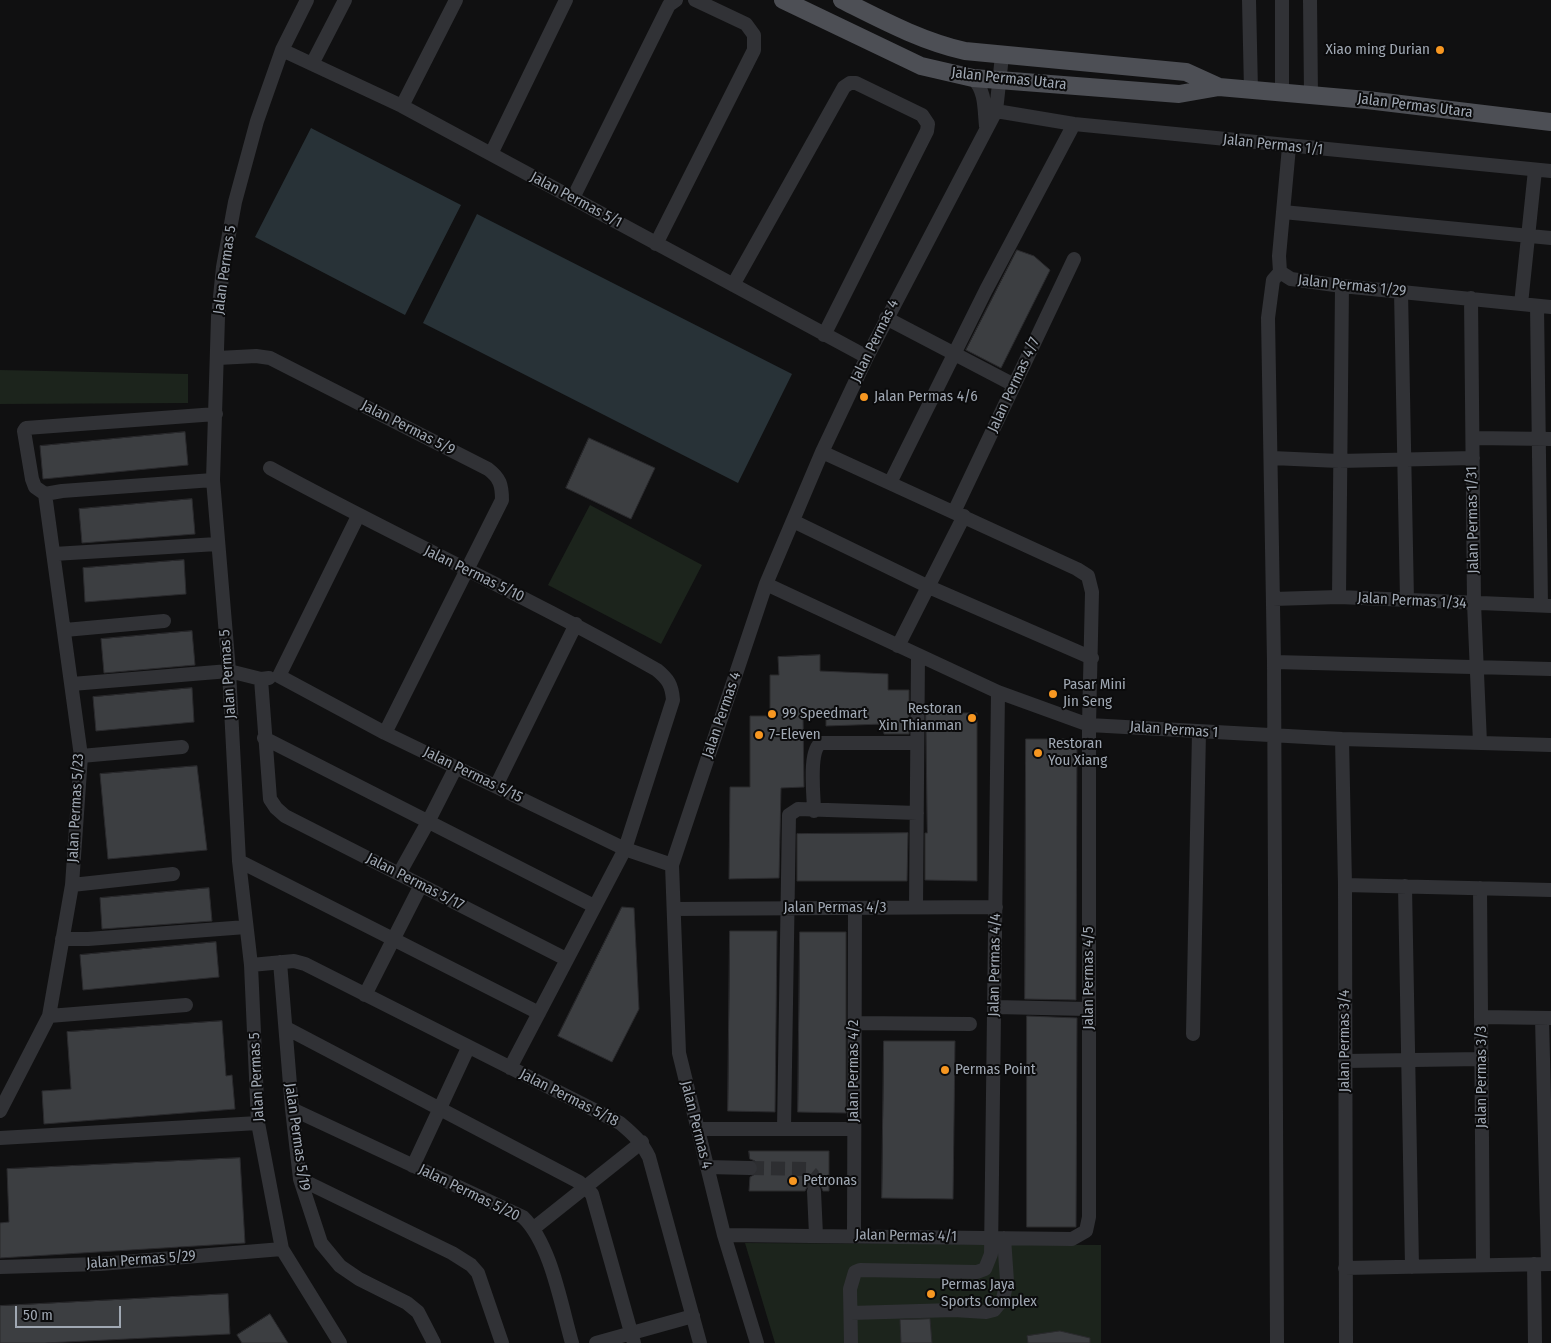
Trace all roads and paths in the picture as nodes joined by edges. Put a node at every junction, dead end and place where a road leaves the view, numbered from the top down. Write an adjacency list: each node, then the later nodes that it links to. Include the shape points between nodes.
1 (307, 0): 12 (street, Jalan Permas 5)
2 (345, 0): 14 (street)
3 (456, 0): 21 (street)
4 (566, 0): 27 (street)
5 (676, 0): 30 (street, via 670,5)
6 (695, 0): 34 (street, via 746,24 754,35 754,50)
7 (783, 0): 15 (main road, Jalan Permas Utara, via 921,66)
8 (842, 0): 13 (main road, Jalan Permas Utara, via 938,45)
9 (1249, 0): 18 (street)
10 (1282, 0): 19 (street)
11 (1310, 0): 20 (street)
12 (282, 50): 14 (street, Jalan Permas 5/1); 47 (street, Jalan Permas 5, via 257,120 235,202 223,267)
13 (1002, 56): 16 (street, Jalan Permas 4); 17 (main road, Jalan Permas Utara, via 1186,72)
14 (312, 64): 21 (street, Jalan Permas 5/1)
15 (973, 78): 16 (main road, Jalan Permas Utara); 25 (street, via 984,96)
16 (999, 81): 17 (main road, Jalan Permas Utara, via 1179,94); 22 (street, Jalan Permas 4)
17 (1219, 87): 18 (main road, Jalan Permas Utara)
18 (1251, 90): 19 (main road, Jalan Permas Utara)
19 (1282, 93): 20 (main road, Jalan Permas Utara)
20 (1311, 95): 23 (main road, Jalan Permas Utara)
21 (402, 106): 27 (street, Jalan Permas 5/1)
22 (996, 111): 24 (street, Jalan Permas 1/1); 25 (street, Jalan Permas 4)
23 (1551, 122)
24 (1074, 124): 26 (street, Jalan Permas 1/1); 45 (street)
25 (986, 126): 43 (street, Jalan Permas 4)
26 (1289, 147): 28 (street, Jalan Permas 1/1); 31 (street, Jalan Permas 1/29)
27 (490, 154): 30 (street, Jalan Permas 5/1)
28 (1535, 170): 29 (street, Jalan Permas 1/1); 32 (street)
29 (1551, 172)
30 (573, 198): 34 (street, Jalan Permas 5/1)
31 (1283, 212): 32 (street); 36 (street, Jalan Permas 1/29, via 1278,256)
32 (1528, 236): 33 (street); 41 (street)
33 (1551, 238)
34 (656, 244): 37 (street, Jalan Permas 5/1)
35 (1074, 259): 48 (street, Jalan Permas 4/7)
36 (1280, 272): 38 (street, Jalan Permas 1/29, via 1291,279); 53 (street, via 1273,280 1268,318)
37 (733, 285): 44 (street, Jalan Permas 5/1); 44 (street, via 844,87 856,83 922,115 928,124 927,131)
38 (1342, 286): 39 (street, Jalan Permas 1/29); 56 (street)
39 (1402, 292): 40 (street, Jalan Permas 1/29); 55 (street)
40 (1471, 298): 41 (street, Jalan Permas 1/29); 50 (street, Jalan Permas 1/31)
41 (1520, 304): 42 (street, Jalan Permas 1/29)
42 (1544, 306): 51 (street)
43 (886, 318): 45 (street); 46 (street, Jalan Permas 4)
44 (824, 334): 46 (street, Jalan Permas 5/1)
45 (953, 355): 48 (street); 59 (street)
46 (867, 357): 52 (street, Jalan Permas 4)
47 (218, 358): 49 (street, Jalan Permas 5); 66 (street, Jalan Permas 5/9, via 270,358 498,476 502,500)
48 (1014, 385): 61 (street, Jalan Permas 4/7)
49 (216, 414): 58 (street, Jalan Permas 5); 60 (street, via 26,428 32,479 35,487)
50 (1473, 438): 51 (street); 54 (street, Jalan Permas 1/31)
51 (1545, 439): 73 (street)
52 (822, 452): 59 (street); 63 (street, Jalan Permas 4)
53 (1272, 458): 56 (street); 70 (street)
54 (1473, 458): 55 (street); 72 (street, Jalan Permas 1/31)
55 (1405, 460): 56 (street); 71 (street)
56 (1339, 461): 69 (street)
57 (270, 468): 62 (street, Jalan Permas 5/10)
58 (213, 480): 60 (street, via 62,490); 64 (street, Jalan Permas 5)
59 (890, 483): 61 (street)
60 (44, 494): 65 (street, Jalan Permas 5/23)
61 (959, 514): 68 (street, Jalan Permas 4/7); 79 (street, via 1088,576 1092,592)
62 (358, 516): 66 (street, Jalan Permas 5/10); 84 (street)
63 (793, 521): 67 (street, Jalan Permas 4); 68 (street)
64 (217, 544): 65 (street); 83 (street, Jalan Permas 5)
65 (54, 554): 76 (street, Jalan Permas 5/23)
66 (467, 571): 75 (street, Jalan Permas 5/10); 90 (street)
67 (766, 584): 77 (street, Jalan Permas 1); 106 (street, Jalan Permas 4)
68 (929, 587): 77 (street, Jalan Permas 4/7); 79 (street)
69 (1339, 597): 70 (street, Jalan Permas 1/34); 71 (street, Jalan Permas 1/34)
70 (1274, 599): 80 (street)
71 (1407, 600): 72 (street, Jalan Permas 1/34)
72 (1474, 604): 73 (street, Jalan Permas 1/34); 81 (street, Jalan Permas 1/31)
73 (1546, 605)
74 (164, 621): 76 (street)
75 (576, 624): 100 (street); 104 (street, Jalan Permas 5/10, via 657,670 672,687 673,700)
76 (65, 630): 86 (street, Jalan Permas 5/23)
77 (898, 646): 78 (street, Jalan Permas 1)
78 (918, 655): 87 (street, Jalan Permas 1); 94 (street)
79 (1092, 658): 88 (street)
80 (1274, 662): 81 (street); 91 (street)
81 (1477, 668): 82 (street); 95 (street, Jalan Permas 1/31)
82 (1551, 670)
83 (229, 671): 85 (street); 86 (street); 105 (street, Jalan Permas 5)
84 (279, 676): 85 (street); 90 (street, Jalan Permas 5/15)
85 (261, 679): 92 (street)
86 (72, 684): 98 (street, Jalan Permas 5/23)
87 (998, 692): 88 (street, Jalan Permas 1); 117 (street, Jalan Permas 4/4)
88 (1090, 725): 89 (street, Jalan Permas 1); 130 (street, Jalan Permas 4/5)
89 (1199, 732): 91 (street, Jalan Permas 1); 138 (street)
90 (385, 733): 99 (street, Jalan Permas 5/15)
91 (1274, 736): 93 (street, Jalan Permas 1); 182 (street)
92 (264, 738): 103 (street); 108 (street, Jalan Permas 5/17, via 270,798 276,808 285,816)
93 (1342, 739): 95 (street, Jalan Permas 1); 111 (street, Jalan Permas 3/4)
94 (917, 743): 101 (street, via 821,743 814,755); 102 (street, via 912,782)
95 (1480, 743): 96 (street, Jalan Permas 1)
96 (1551, 745)
97 (182, 747): 98 (street)
98 (81, 756): 109 (street, Jalan Permas 5/23)
99 (456, 766): 100 (street, Jalan Permas 5/15); 103 (street)
100 (496, 786): 104 (street, Jalan Permas 5/15)
101 (814, 811): 102 (street); 118 (street, via 798,809 789,815)
102 (917, 812): 116 (street)
103 (428, 822): 108 (street); 115 (street)
104 (624, 849): 106 (street, Jalan Permas 5/15); 115 (street)
105 (239, 861): 121 (street, Jalan Permas 5); 123 (street)
106 (672, 865): 120 (street, Jalan Permas 4)
107 (173, 874): 109 (street)
108 (399, 874): 110 (street, Jalan Permas 5/17)
109 (72, 885): 122 (street, Jalan Permas 5/23)
110 (421, 885): 123 (street); 124 (street, Jalan Permas 5/17)
111 (1345, 885): 112 (street); 142 (street, Jalan Permas 3/4)
112 (1406, 886): 113 (street); 141 (street)
113 (1480, 888): 114 (street); 133 (street, Jalan Permas 3/3)
114 (1551, 890)
115 (594, 906): 124 (street)
116 (916, 907): 117 (street, Jalan Permas 4/3); 119 (street, Jalan Permas 4/3)
117 (996, 907): 129 (street, Jalan Permas 4/4)
118 (786, 908): 119 (street, Jalan Permas 4/3); 120 (street, Jalan Permas 4/3); 148 (street)
119 (854, 908): 135 (street, Jalan Permas 4/2)
120 (674, 909): 150 (street, Jalan Permas 4, via 679,1053)
121 (246, 928): 122 (street); 126 (street, Jalan Permas 5)
122 (62, 938): 132 (street, Jalan Permas 5/23)
123 (394, 940): 127 (street); 131 (street)
124 (566, 959): 131 (street)
125 (280, 962): 126 (street); 127 (street, Jalan Permas 5/18, via 305,964); 137 (street, Jalan Permas 5/19)
126 (251, 965): 147 (street, Jalan Permas 5)
127 (365, 994): 139 (street, Jalan Permas 5/18)
128 (186, 1005): 132 (street)
129 (995, 1007): 130 (street); 164 (street, Jalan Permas 4/4)
130 (1088, 1009): 160 (street, Jalan Permas 4/5, via 1089,1217)
131 (539, 1013): 143 (street)
132 (49, 1016): 146 (street, Jalan Permas 5/23)
133 (1481, 1017): 134 (street); 140 (street, Jalan Permas 3/3)
134 (1547, 1018): 166 (street)
135 (854, 1023): 136 (street); 149 (street, Jalan Permas 4/2)
136 (970, 1024)
137 (286, 1028): 144 (street, Jalan Permas 5/19); 145 (street)
138 (1193, 1034)
139 (468, 1048): 143 (street, Jalan Permas 5/18); 145 (street)
140 (1482, 1059): 141 (street); 167 (street, Jalan Permas 3/3)
141 (1408, 1060): 142 (street); 168 (street)
142 (1345, 1061): 170 (street, Jalan Permas 3/4)
143 (510, 1068): 152 (street, Jalan Permas 5/18, via 620,1123)
144 (292, 1109): 153 (street, Jalan Permas 5/20); 156 (street, Jalan Permas 5/19)
145 (439, 1110): 153 (street); 157 (street)
146 (0, 1112)
147 (258, 1123): 151 (street); 165 (street, Jalan Permas 5)
148 (784, 1129): 149 (street); 150 (street)
149 (854, 1129): 163 (street, Jalan Permas 4/2)
150 (698, 1130): 154 (street, Jalan Permas 4)
151 (0, 1138)
152 (642, 1142): 157 (street); 172 (street, Jalan Permas 5/18)
153 (413, 1166): 159 (street, Jalan Permas 5/20, via 523,1217)
154 (707, 1167): 155 (street); 161 (street, Jalan Permas 4)
155 (750, 1168)
156 (300, 1180): 175 (street, Jalan Permas 5/19, via 321,1243 340,1266 418,1312); 176 (street, via 471,1264 478,1274)
157 (586, 1188): 159 (street); 173 (street, via 592,1194)
158 (814, 1191): 162 (street)
159 (534, 1228): 177 (street, Jalan Permas 5/20, via 543,1245)
160 (1086, 1231): 164 (street, Jalan Permas 4/1, via 1072,1239)
161 (724, 1235): 162 (street, Jalan Permas 4/1); 180 (street, Jalan Permas 4)
162 (816, 1235): 163 (street, Jalan Permas 4/1)
163 (854, 1235): 164 (street, Jalan Permas 4/1)
164 (998, 1238): 171 (street, via 983,1271 857,1271 850,1283); 171 (street, via 1006,1281 1003,1299 994,1310)
165 (282, 1248): 169 (street, Jalan Permas 5/29, via 100,1264); 174 (street, Jalan Permas 5)
166 (1544, 1264): 167 (street); 184 (street)
167 (1483, 1265): 168 (street)
168 (1412, 1266): 170 (street)
169 (0, 1267)
170 (1345, 1268): 183 (street, Jalan Permas 3/4)
171 (851, 1313): 181 (street)
172 (693, 1316): 173 (street); 179 (street, Jalan Permas 5/18)
173 (633, 1338): 178 (street)
174 (340, 1343)
175 (434, 1343)
176 (502, 1343)
177 (572, 1343)
178 (596, 1343)
179 (700, 1343)
180 (757, 1343)
181 (851, 1343)
182 (1277, 1343)
183 (1346, 1343)
184 (1535, 1343)

